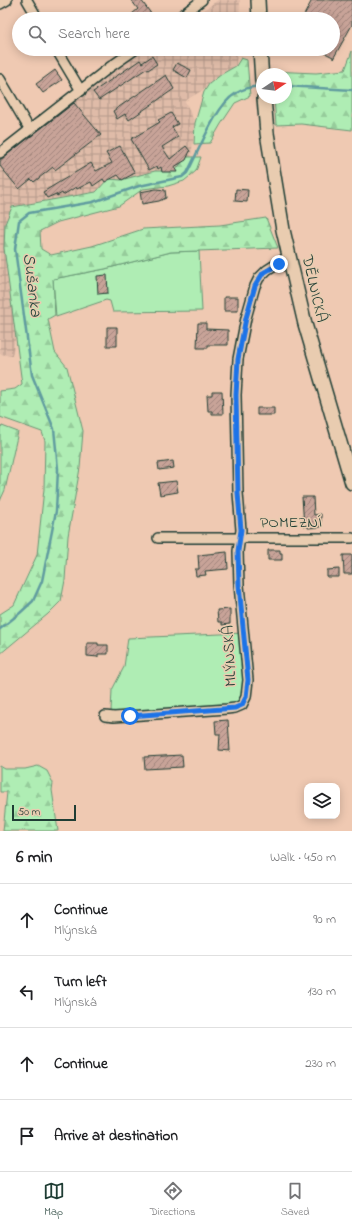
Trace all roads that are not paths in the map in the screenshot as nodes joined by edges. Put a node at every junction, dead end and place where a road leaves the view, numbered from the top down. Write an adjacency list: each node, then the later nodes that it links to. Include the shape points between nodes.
1 (7, 0): 5 (street)
2 (27, 0): 6 (street)
3 (202, 0): 7 (street)
4 (258, 0): 8 (main road)
5 (0, 4)
6 (34, 12)
7 (186, 12)
8 (259, 12)
9 (60, 56): 14 (street)
10 (126, 56): 14 (street)
11 (260, 56): 12 (main road)
12 (261, 68)
13 (0, 79): 16 (street)
14 (81, 91): 16 (street)
15 (265, 104): 18 (main road, DĚLNICKÁ)
16 (30, 130): 17 (street)
17 (0, 153)
18 (289, 256): 19 (main road, DĚLNICKÁ, via 305,324); 21 (street, via 259,278 246,318 240,352 236,395)
19 (352, 483)
20 (158, 538): 21 (street, POMEZNÍ)
21 (240, 538): 22 (street, POMEZNÍ); 23 (street, MLÝNSKÁ, via 239,585 248,680 246,697 242,705 227,709)
22 (352, 538)
23 (105, 716)

